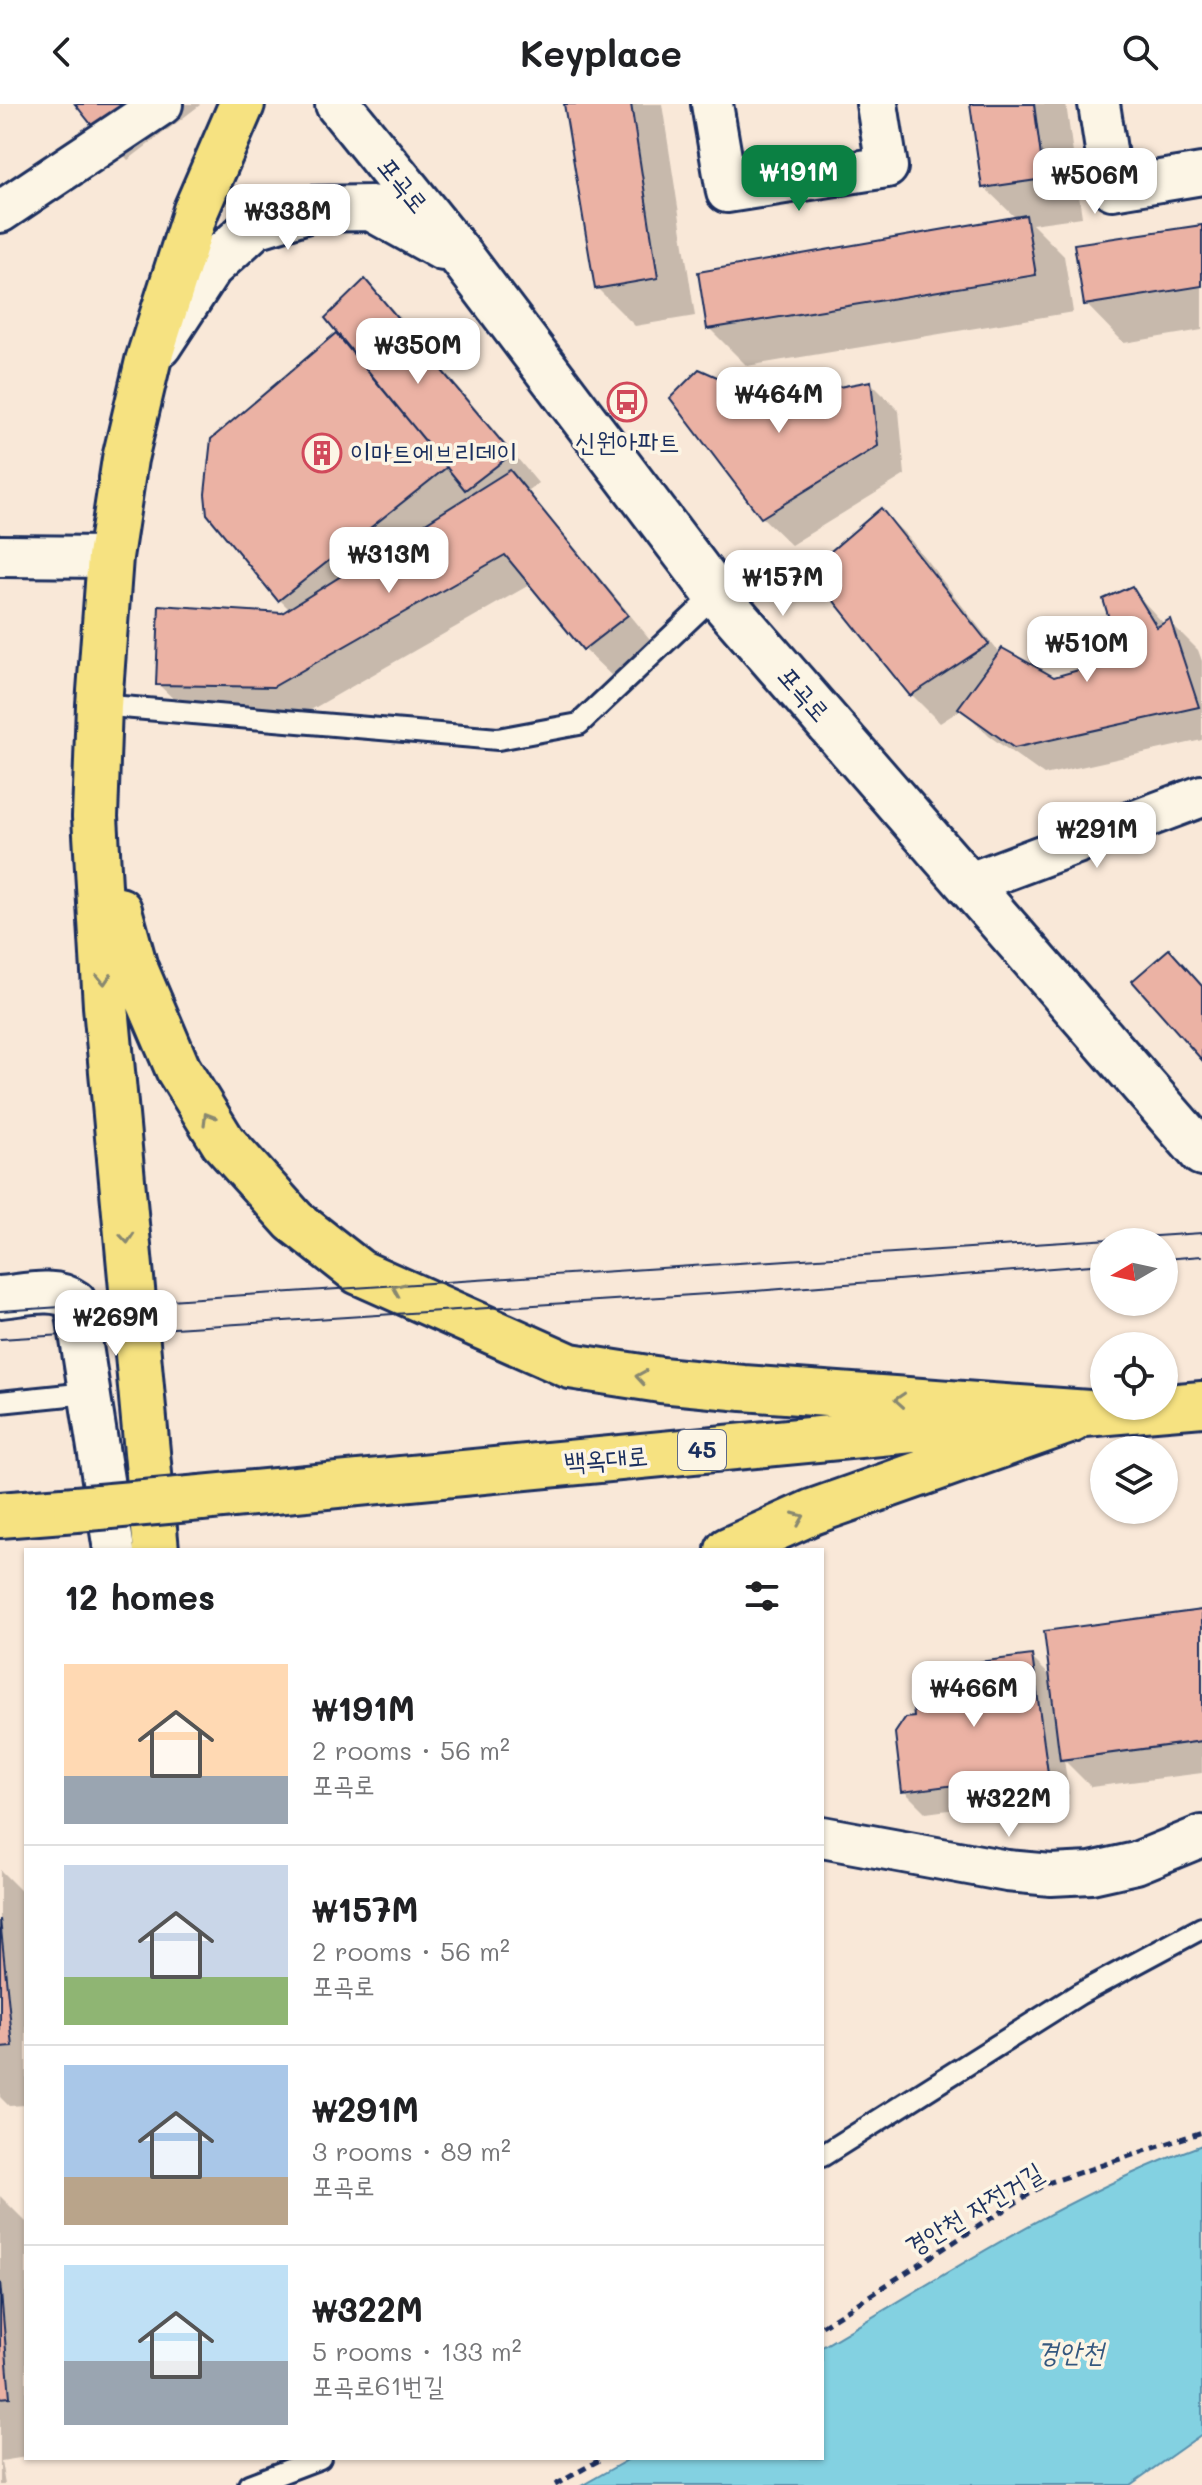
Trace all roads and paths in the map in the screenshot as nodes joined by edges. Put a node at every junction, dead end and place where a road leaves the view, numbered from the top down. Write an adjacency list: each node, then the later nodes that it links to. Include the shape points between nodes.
1 (162, 104): 8 (street)
2 (242, 104): 10 (main road, via 196,210)
3 (338, 104): 9 (street, 포곡로)
4 (712, 104): 5 (street, via 727,192 887,167)
5 (877, 104)
6 (1099, 104): 7 (street, via 1112,189)
7 (1202, 174)
8 (0, 212)
9 (463, 259): 10 (street, via 371,208 310,209 255,226 210,267); 13 (street, 포곡로)
10 (148, 361): 12 (main road)
11 (0, 556): 12 (street)
12 (110, 557): 14 (main road)
13 (716, 594): 14 (lane, via 579,724 498,739); 17 (street, 포곡로)
14 (99, 705): 16 (main road)
15 (1202, 796): 17 (street)
16 (95, 817): 23 (main road, one-way to 16, via 743,1388 570,1366 359,1272 294,1221 223,1142 178,1069 135,968); 26 (main road, one-way to 26, via 106,1006)
17 (970, 883): 18 (street, 포곡로)
18 (1202, 1153)
19 (0, 1297): 20 (street, via 54,1293 75,1301)
20 (88, 1393): 21 (lane); 25 (street)
21 (0, 1402)
22 (1202, 1404): 23 (main road, 백옥대로 / 45)
23 (1089, 1413): 24 (main road, 백옥대로 / 45, bridge); 27 (main road, one-way to 23, via 812,1512)
24 (0, 1515)
25 (114, 1548)
26 (156, 1548)
27 (732, 1548)
28 (1202, 1836): 29 (street, via 1136,1863 1051,1875)
29 (824, 1837)
30 (1202, 1928): 32 (lane, via 1079,1994)
31 (1202, 2132): 33 (path, 경안천 자전거길, via 1045,2184)
32 (824, 2155)
33 (824, 2325)
34 (315, 2460): 36 (lane)
35 (599, 2460): 37 (path)
36 (249, 2485)
37 (555, 2485)

